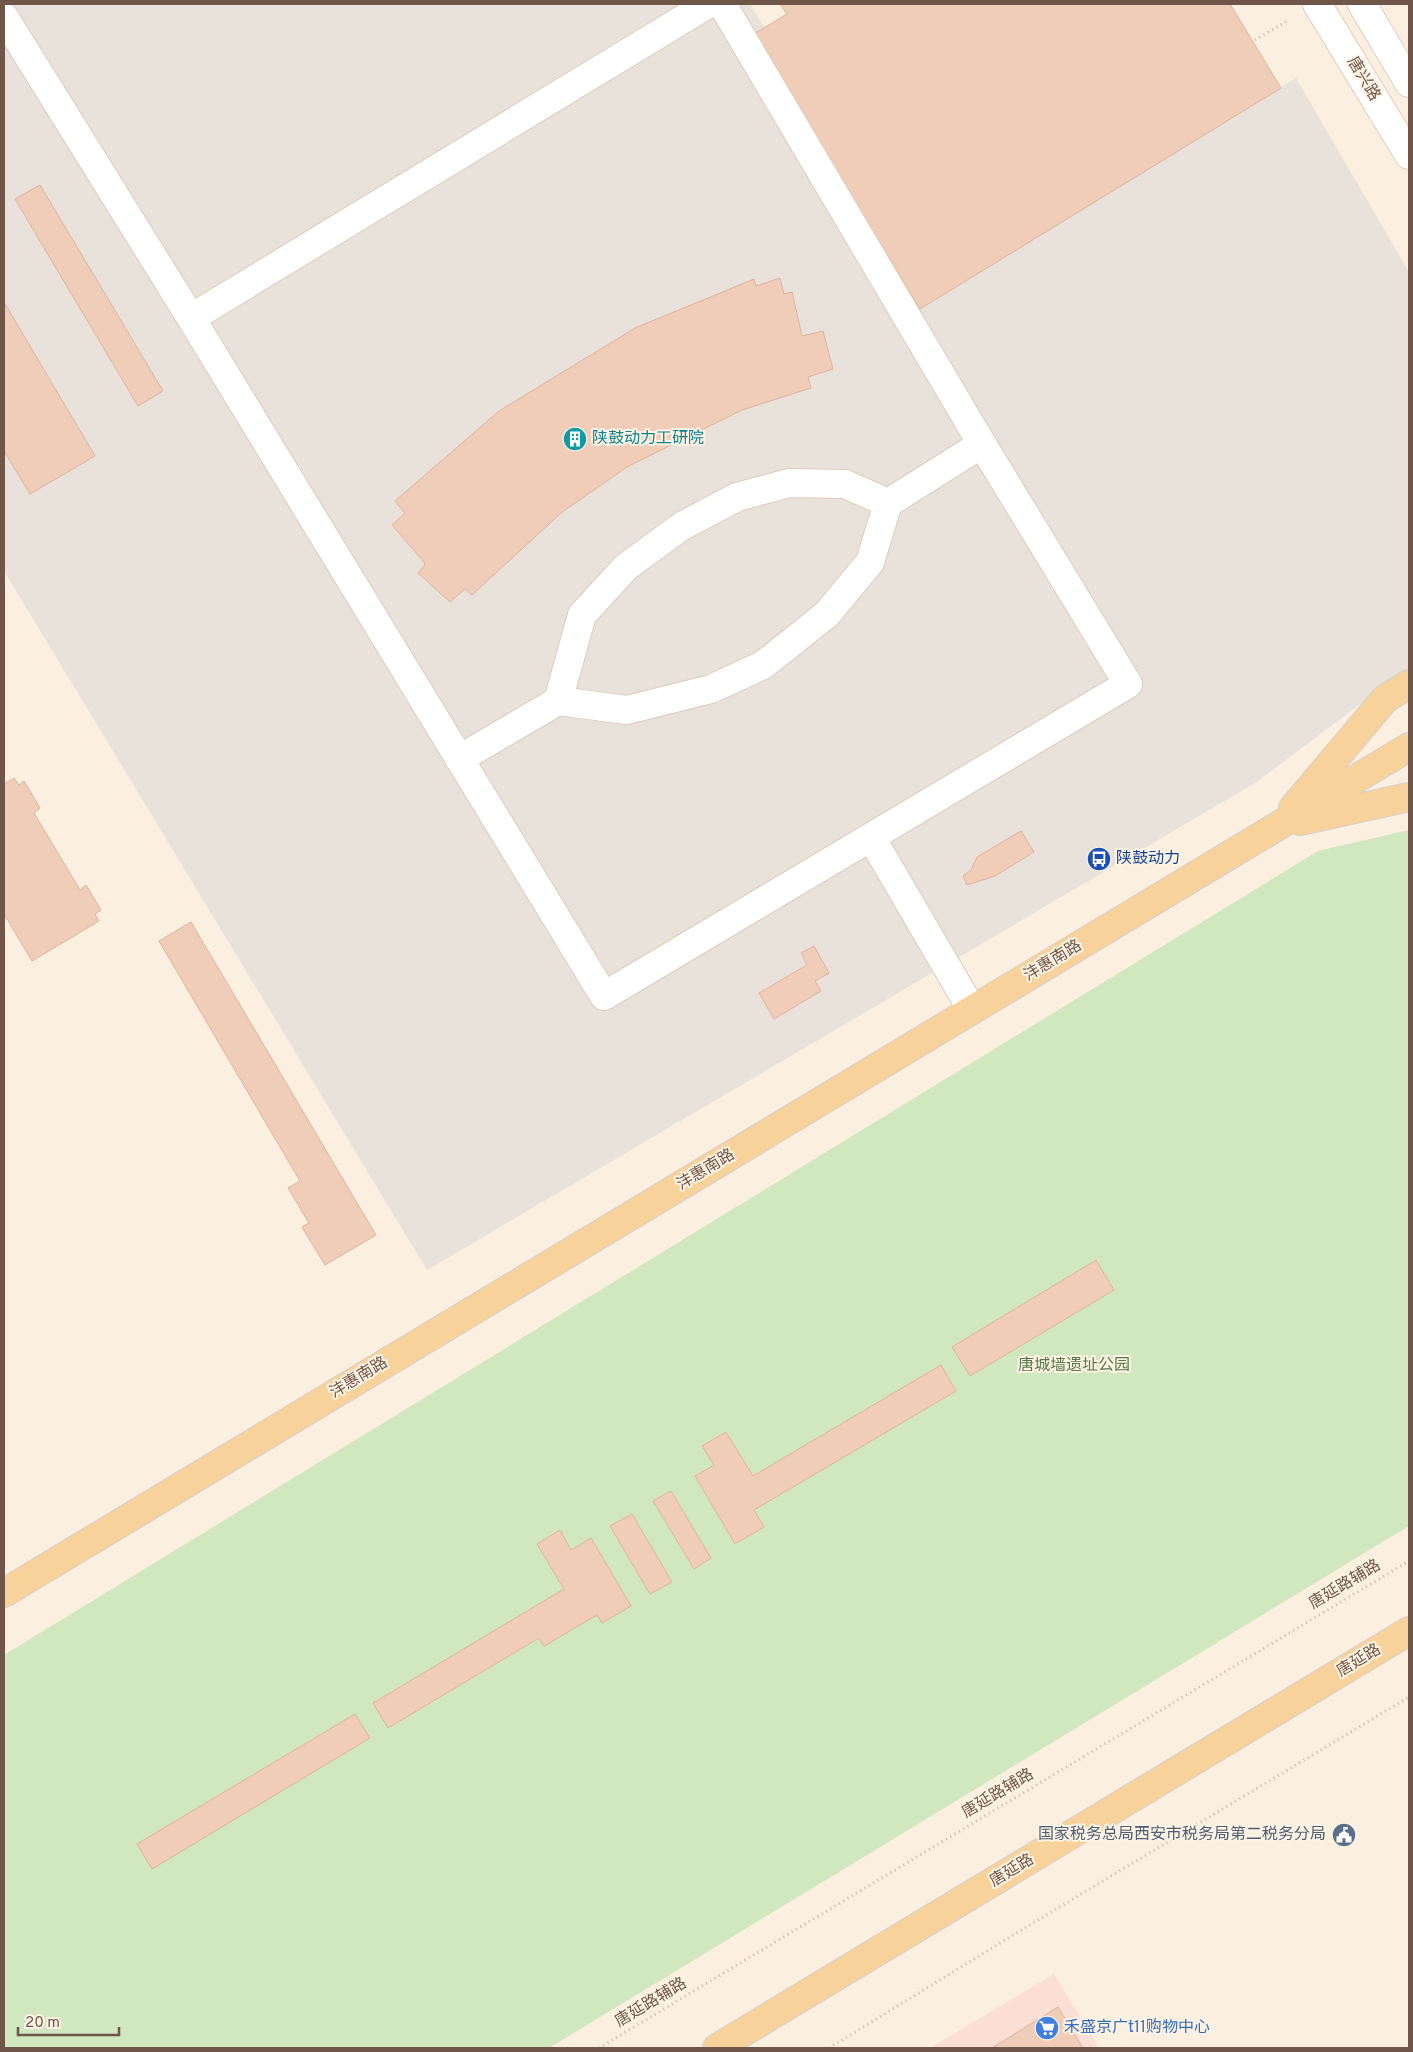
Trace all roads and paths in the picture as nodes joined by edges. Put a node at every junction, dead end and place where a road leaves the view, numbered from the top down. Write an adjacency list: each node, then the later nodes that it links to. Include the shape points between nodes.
1 (708, 4): 10 (street)
2 (722, 4): 11 (street)
3 (1317, 4): 9 (street, 唐兴路)
4 (1362, 4): 8 (street)
5 (4, 17): 10 (street)
6 (1293, 18): 7 (path)
7 (1254, 40)
8 (1409, 83)
9 (1409, 155)
10 (191, 318): 16 (street)
11 (982, 444): 12 (street); 19 (street, via 1128,684)
12 (888, 503): 14 (street, via 870,562 827,614 763,665 711,689 627,710); 14 (street, via 845,484 789,484 737,497 682,526 626,567 582,615)
13 (1409, 684): 18 (main road, via 1385,699)
14 (558, 702): 16 (street)
15 (1409, 747): 18 (main road, 沣惠南路)
16 (459, 759): 19 (street, via 604,996)
17 (1409, 798): 18 (main road)
18 (1279, 825): 20 (main road, 沣惠南路)
19 (871, 837): 20 (street)
20 (972, 1010): 22 (main road, 沣惠南路)
21 (1409, 1561): 25 (path, 唐延路辅路)
22 (4, 1593)
23 (1409, 1631): 26 (main road, 唐延路)
24 (1409, 1697): 27 (path)
25 (600, 2048)
26 (717, 2048)
27 (829, 2048)

